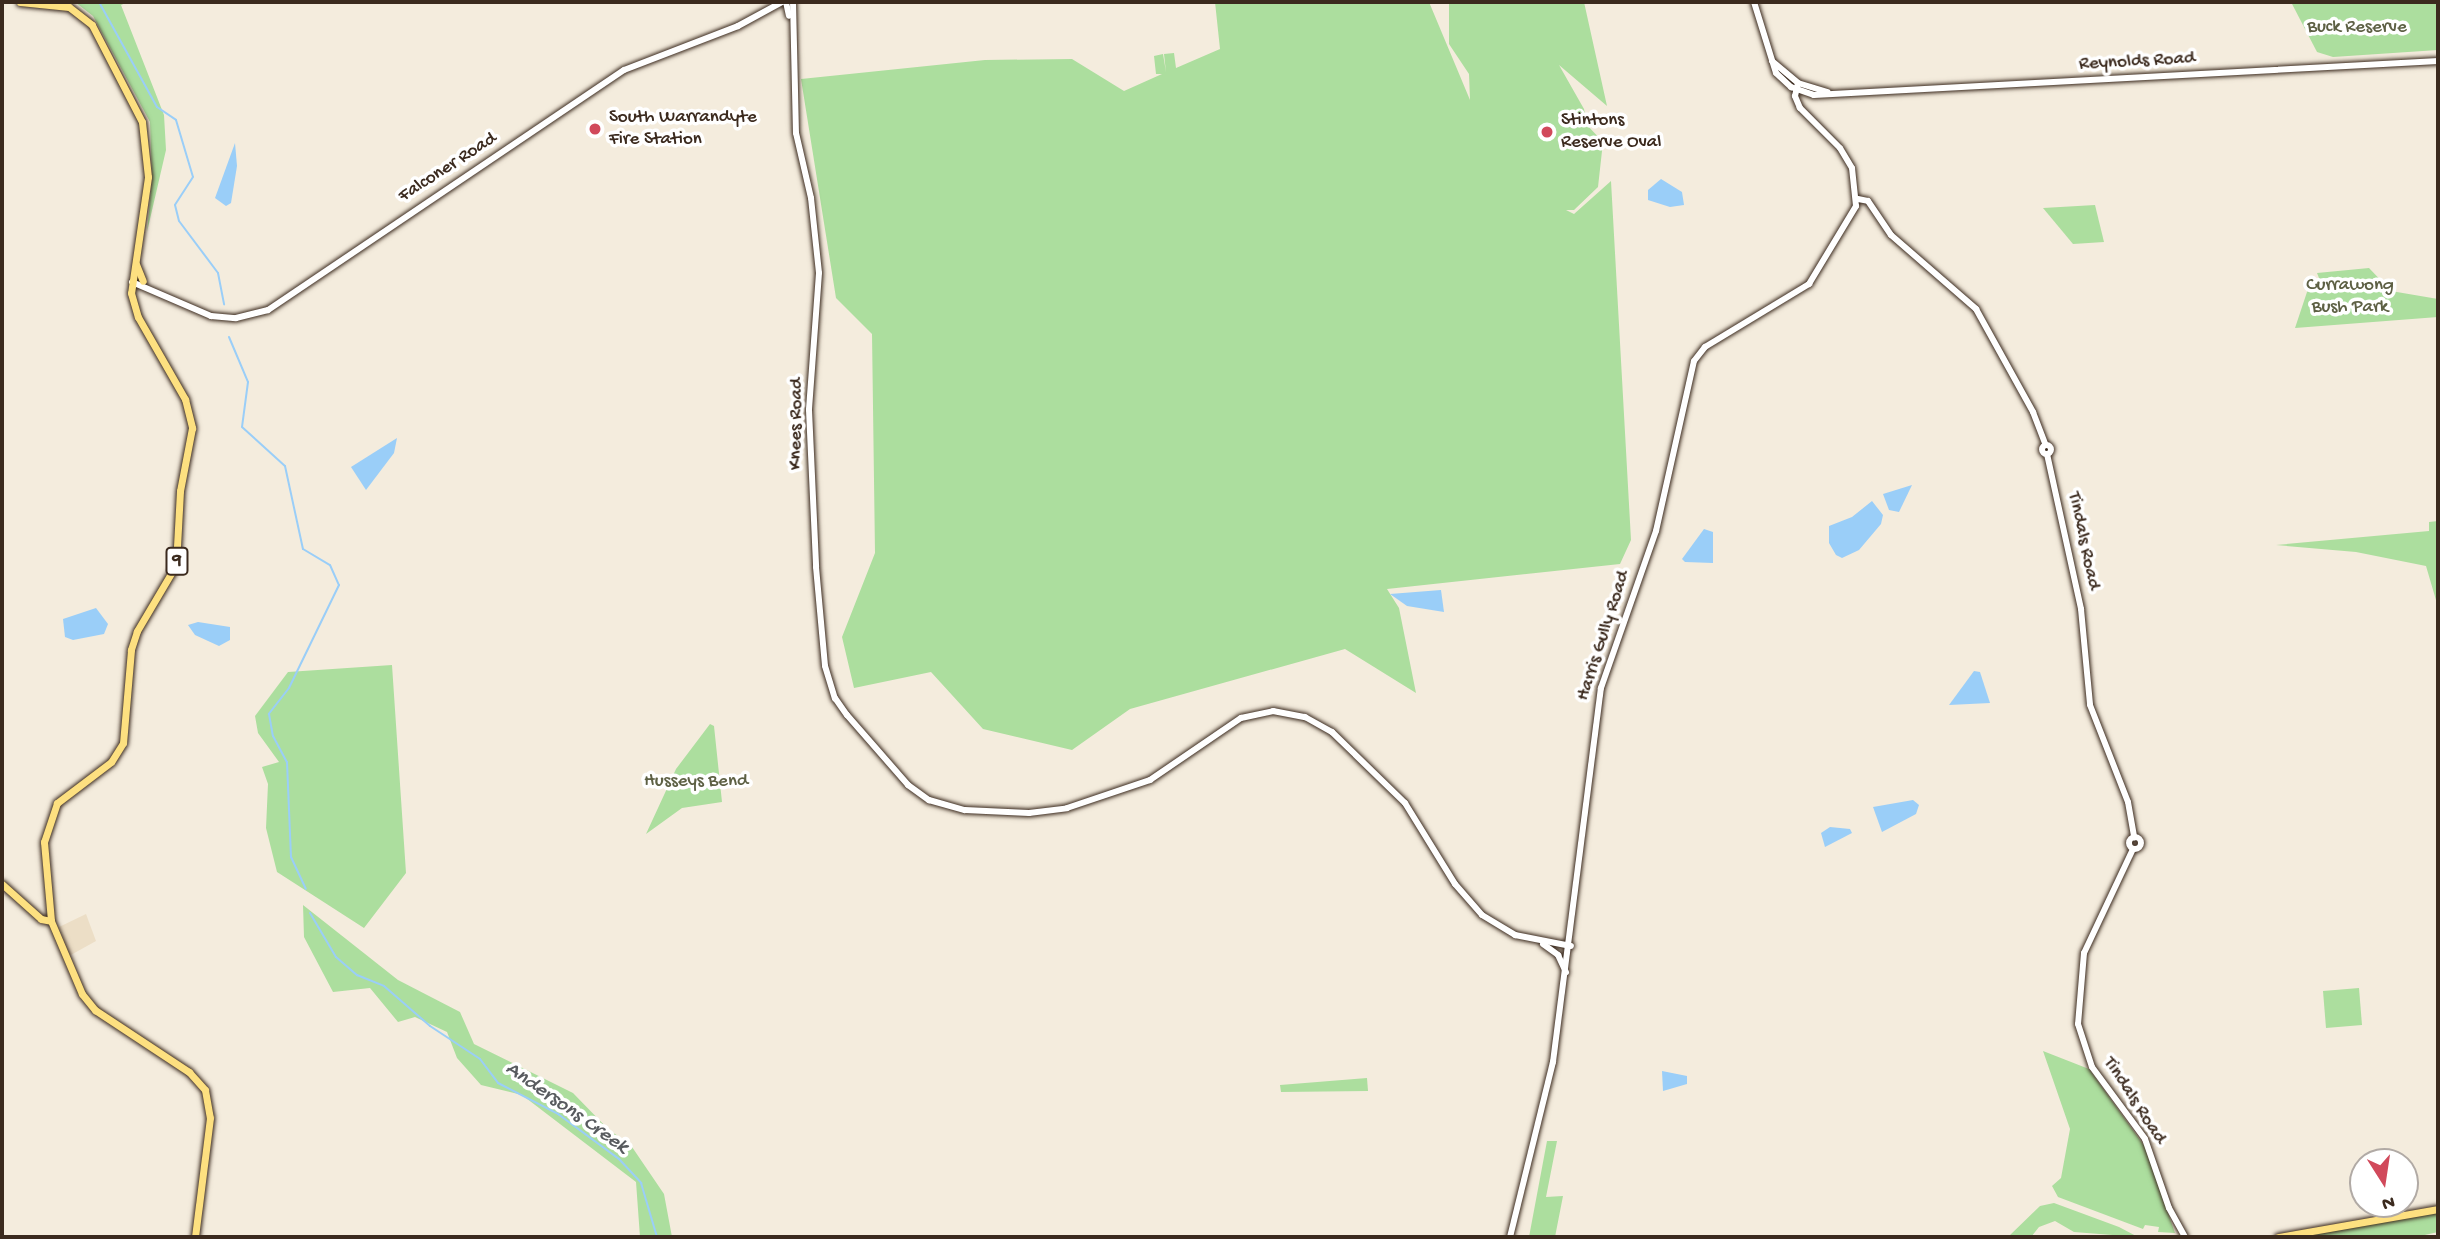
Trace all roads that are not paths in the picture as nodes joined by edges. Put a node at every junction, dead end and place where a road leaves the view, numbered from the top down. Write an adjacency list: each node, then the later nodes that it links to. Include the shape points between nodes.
1 (20, 2): 13 (main road, 9, via 69,8 83,16 99,37 137,111 147,142 148,177)
2 (793, 2): 6 (main road, Knees Road)
3 (1754, 2): 8 (main road, via 1770,59)
4 (780, 3): 5 (main road); 5 (main road, Knees Road); 16 (main road, Falconer Road, via 624,70 268,310 236,318 211,316)
5 (789, 16): 6 (main road, Knees Road)
6 (791, 24): 22 (main road, Knees Road, via 796,133 816,231 819,273 809,424 825,666 841,709 918,793 965,810 1056,811 1150,780 1241,718 1290,712 1332,732 1394,791 1415,815 1455,884 1482,915)
7 (2438, 61): 9 (main road, Reynolds Road)
8 (1799, 87): 9 (main road, Reynolds Road); 10 (main road, Reynolds Road); 11 (main road)
9 (1837, 94): 10 (main road, Reynolds Road)
10 (1814, 95): 11 (main road)
11 (1799, 103): 12 (main road, via 1846,157 1856,180)
12 (1857, 201): 23 (main road, Harris Gully Road, via 1851,222 1811,281 1705,347 1694,361 1656,530 1601,688); 26 (main road, Tindals Road, via 1871,206 1894,238 1976,309 2033,412 2045,444 2051,447 2047,454 2081,609 2090,705 2128,802 2134,837 2141,842 2133,849 2084,953 2078,1024 2092,1067 2145,1139)
13 (139, 235): 14 (main road, 9); 15 (main road, via 136,267)
14 (132, 280): 15 (main road, Falconer Road); 16 (main road, Falconer Road); 17 (main road, 9)
15 (143, 281): 16 (main road, Falconer Road)
16 (155, 292): 17 (main road, via 138,289)
17 (132, 298): 19 (main road, 9, via 188,408 192,428 180,491 180,543 176,565 137,631 131,650 123,743 111,762 57,803 46,828)
18 (2, 884): 20 (main road)
19 (48, 905): 20 (main road); 21 (main road, 9)
20 (35, 912): 21 (main road)
21 (51, 919): 27 (main road, 9, via 75,982 95,1010 189,1072 205,1090 210,1118)
22 (1538, 942): 23 (main road); 24 (main road, via 1558,956)
23 (1571, 946): 24 (main road, Harris Gully Road)
24 (1567, 979): 28 (main road, Harris Gully Road, via 1540,1130)
25 (2438, 1209): 29 (main road)
26 (2181, 1236)
27 (195, 1237)
28 (1510, 1237)
29 (2277, 1237)

